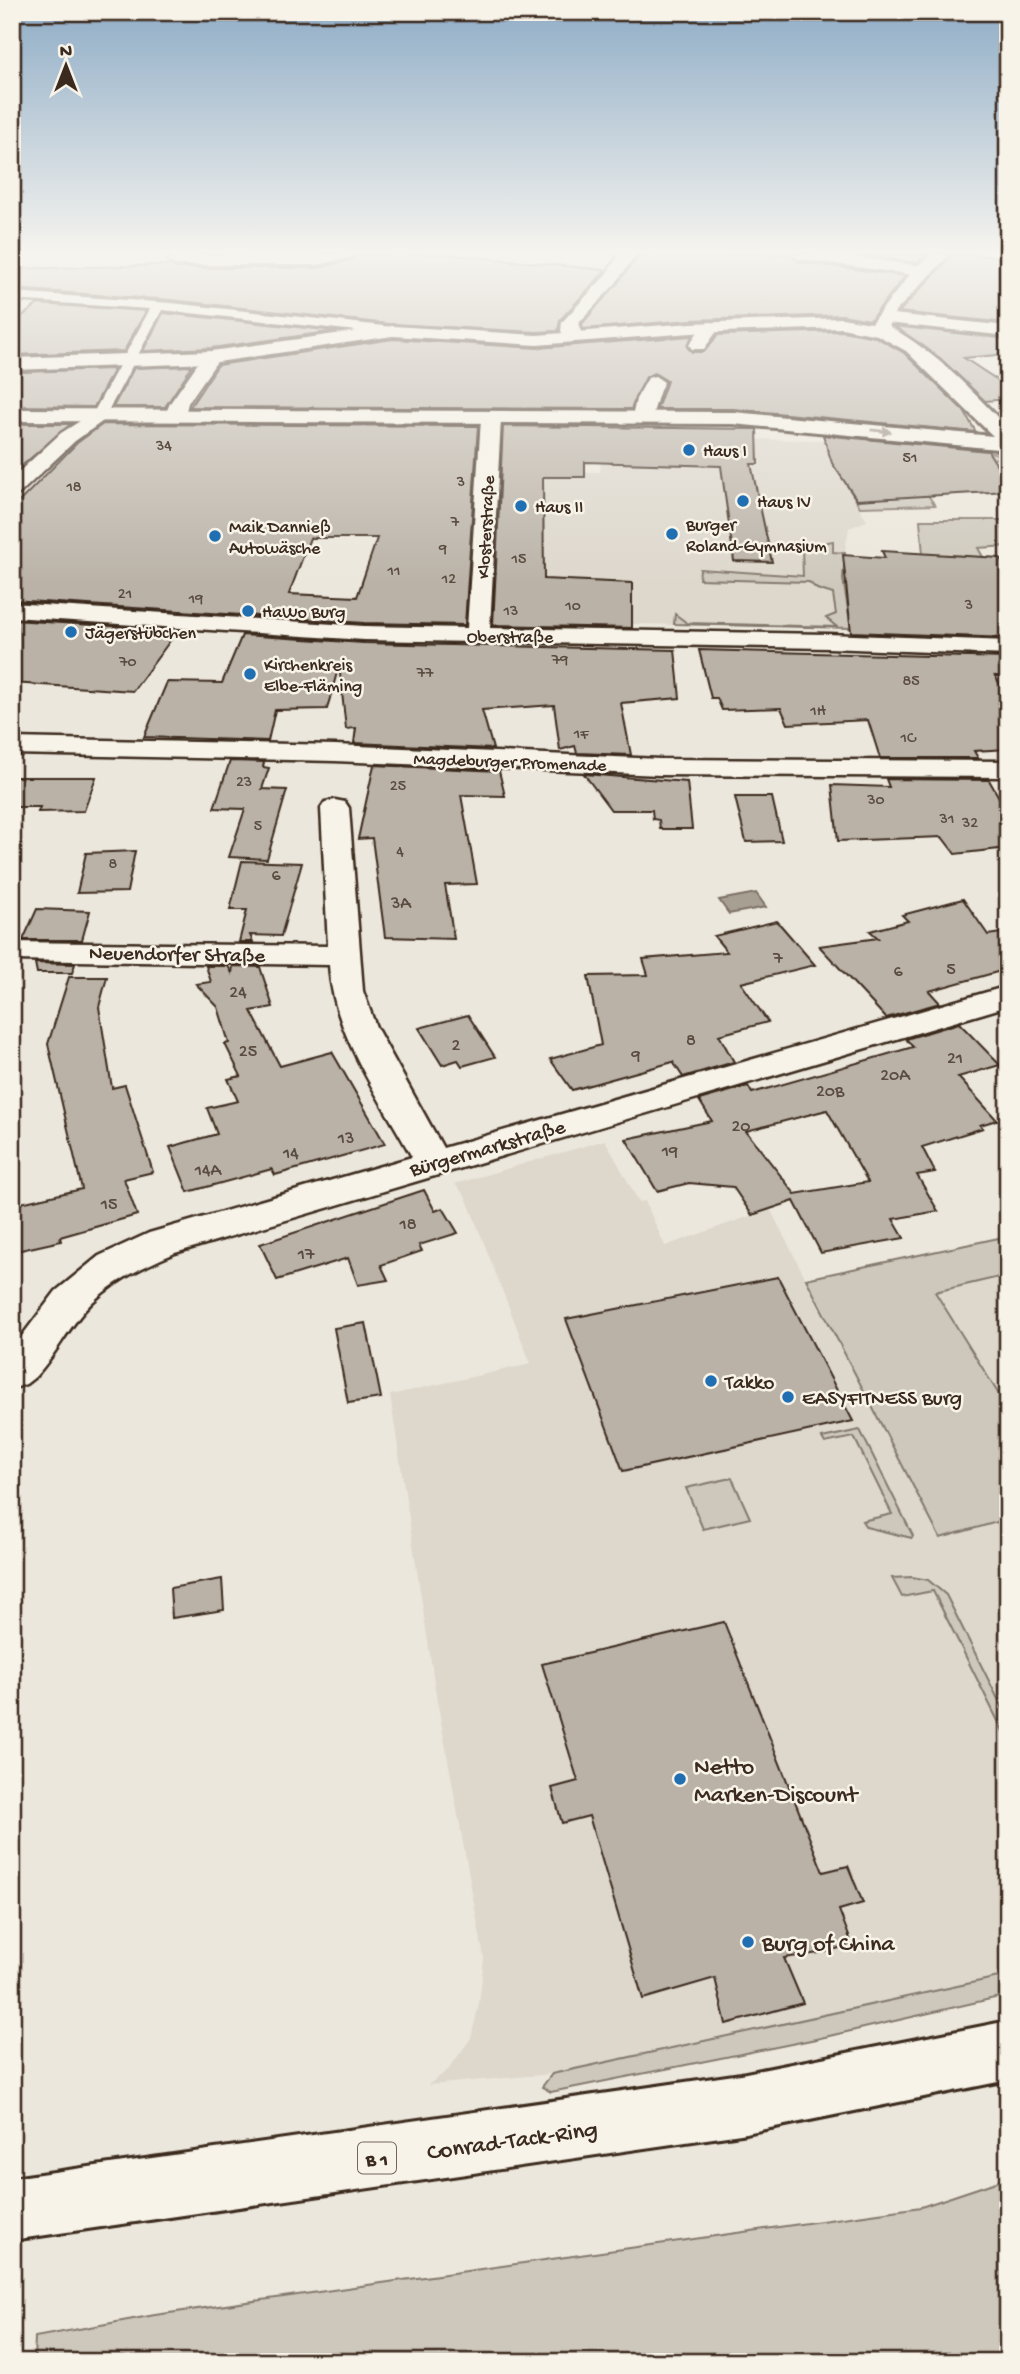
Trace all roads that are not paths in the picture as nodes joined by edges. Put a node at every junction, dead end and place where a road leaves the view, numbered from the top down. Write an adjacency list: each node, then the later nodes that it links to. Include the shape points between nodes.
1 (124, 365): 6 (street)
2 (206, 365): 7 (street)
3 (934, 365): 10 (street)
4 (654, 383): 8 (street)
5 (12, 415): 6 (street)
6 (99, 415): 7 (street); 11 (street, via 76,430)
7 (175, 415): 9 (street)
8 (642, 418): 9 (street); 10 (street, one-way to 10, via 759,419)
9 (491, 419): 13 (street, Klosterstraße)
10 (1008, 442)
11 (12, 490)
12 (12, 610): 13 (street, Oberstraße, via 286,630)
13 (478, 636): 14 (street, Oberstraße, via 816,640)
14 (1008, 648)
15 (12, 746): 16 (street, Magdeburger Promenade, via 660,767)
16 (1008, 769)
17 (335, 807): 19 (street)
18 (12, 951): 19 (street, Neuendorfer Straße)
19 (343, 956): 21 (street, via 347,990 359,1027)
20 (1008, 996): 21 (street, Bürgermarkstraße)
21 (433, 1163): 22 (street, Bürgermarkstraße, via 162,1243 112,1265 71,1300)
22 (12, 1373)
23 (1008, 2050): 24 (street, Conrad-Tack-Ring / B 1, via 741,2104)
24 (12, 2209)

